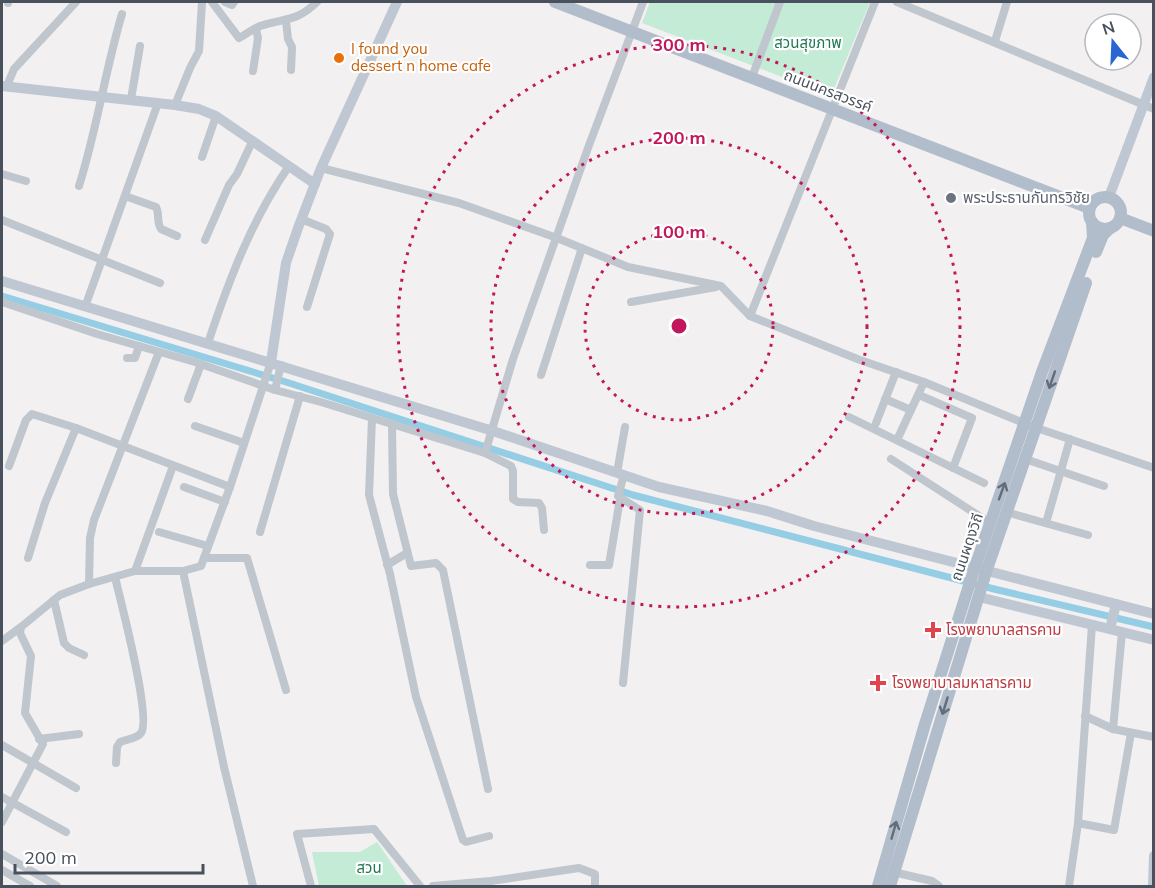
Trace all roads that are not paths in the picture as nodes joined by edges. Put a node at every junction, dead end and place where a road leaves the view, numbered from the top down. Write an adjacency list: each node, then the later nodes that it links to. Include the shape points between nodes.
1 (76, 2): 24 (street, via 14,69)
2 (202, 2): 28 (street, via 199,51)
3 (212, 2): 16 (street, via 239,38)
4 (225, 2): 5 (street)
5 (234, 2)
6 (317, 2): 15 (street)
7 (397, 2): 35 (street)
8 (555, 2): 17 (main road, ถนนนครสวรรค์)
9 (644, 2): 17 (street)
10 (780, 2): 22 (street)
11 (875, 2): 30 (street)
12 (897, 2): 18 (street)
13 (1007, 2): 18 (street)
14 (122, 14): 25 (street)
15 (286, 21): 16 (street); 20 (street, via 292,47)
16 (256, 29): 21 (street)
17 (633, 31): 22 (main road, ถนนนครสวรรค์); 50 (street)
18 (995, 41): 29 (street)
19 (140, 46): 26 (street)
20 (291, 70)
21 (253, 71)
22 (752, 77): 30 (main road, ถนนนครสวรรค์)
23 (1154, 77): 29 (street)
24 (4, 86): 25 (street)
25 (103, 96): 26 (street); 39 (street)
26 (131, 99): 27 (street)
27 (158, 103): 28 (street); 40 (street)
28 (175, 105): 31 (street)
29 (1148, 106): 41 (street)
30 (833, 109): 42 (main road, ถนนนครสวรรค์); 61 (street)
31 (216, 116): 32 (street); 33 (street)
32 (253, 140): 34 (street); 51 (street)
33 (202, 157)
34 (289, 166): 38 (street); 62 (street, via 243,247)
35 (321, 168): 38 (street); 50 (street, via 459,203)
36 (2, 174): 37 (street)
37 (26, 181)
38 (315, 184): 44 (street)
39 (79, 186)
40 (125, 195): 49 (street, via 156,207 161,229); 53 (street)
41 (1109, 197): 42 (main road, via 1097,198); 43 (main road, via 1118,203)
42 (1089, 208): 46 (main road)
43 (1120, 218): 47 (main road); 48 (main road)
44 (301, 219): 60 (street, via 330,234); 67 (street, via 286,263)
45 (2, 220): 53 (street)
46 (1092, 222): 47 (main road, via 1100,228); 83 (main road, ถนนผดุงวิถี, via 1093,238 1042,372)
47 (1110, 228): 83 (main road, ถนนผดุงวิถี, one-way to 83, via 1100,240)
48 (1154, 231)
49 (177, 236)
50 (557, 238): 52 (street); 86 (street, via 513,359)
51 (205, 240)
52 (582, 248): 56 (street, via 628,267); 69 (street)
53 (102, 260): 55 (street); 59 (street)
54 (2, 281): 59 (street)
55 (160, 283)
56 (721, 286): 58 (street); 61 (street)
57 (2, 302): 63 (street)
58 (631, 302)
59 (85, 307): 62 (street)
60 (307, 307)
61 (750, 316): 68 (street)
62 (208, 343): 67 (street)
63 (139, 346): 64 (street); 65 (street, via 135,358)
64 (159, 352): 66 (street); 90 (street)
65 (127, 358)
66 (201, 364): 71 (street); 75 (street)
67 (276, 364): 71 (street); 72 (street); 86 (street)
68 (896, 372): 70 (street); 76 (street)
69 (541, 375)
70 (924, 382): 73 (street); 83 (street)
71 (264, 386): 72 (street); 89 (street)
72 (275, 390): 74 (street)
73 (919, 395): 77 (street); 96 (street, via 972,418)
74 (300, 396): 79 (street); 111 (street)
75 (188, 399)
76 (885, 399): 77 (street); 80 (street)
77 (912, 411): 88 (street)
78 (849, 417): 88 (street)
79 (372, 418): 81 (street); 117 (street, via 368,486)
80 (876, 423)
81 (392, 425): 91 (street); 114 (street, via 393,494)
82 (195, 426): 89 (street)
83 (1030, 426): 87 (street); 106 (main road, ถนนผดุงวิถี); 107 (main road, ถนนผดุงวิถี, one-way to 83)
84 (625, 427): 99 (street)
85 (76, 428): 90 (street); 94 (street, via 32,414 26,420); 115 (street, via 45,503)
86 (492, 434): 91 (street); 99 (street)
87 (1070, 439): 97 (street); 98 (street)
88 (897, 440): 96 (street)
89 (244, 443): 103 (street)
90 (122, 446): 95 (street); 123 (street, via 94,520)
91 (486, 452): 109 (street, via 511,466 513,499 539,503)
92 (891, 459): 107 (street)
93 (1031, 461): 98 (street)
94 (9, 466)
95 (173, 466): 103 (street); 119 (street)
96 (953, 468): 100 (street)
97 (1154, 468)
98 (1061, 471): 101 (street); 108 (street)
99 (621, 476): 104 (street); 121 (street, via 767,511)
100 (984, 483)
101 (1104, 486)
102 (184, 487): 105 (street)
103 (230, 487): 105 (street)
104 (619, 497): 118 (street, via 609,565); 135 (street, via 640,510)
105 (225, 502): 113 (street)
106 (1006, 512): 108 (street); 121 (main road, ถนนผดุงวิถี)
107 (990, 523): 121 (main road, ถนนผดุงวิถี)
108 (1046, 523): 112 (street)
109 (544, 530)
110 (159, 532): 113 (street)
111 (260, 532)
112 (1088, 535)
113 (208, 546): 116 (street)
114 (407, 553): 117 (street); 147 (street, via 411,566 436,563 443,570)
115 (28, 558)
116 (204, 558): 120 (street, via 201,566); 136 (street, via 247,558)
117 (387, 565): 153 (street, via 416,697 463,840)
118 (590, 565)
119 (135, 571): 120 (street); 122 (street)
120 (183, 571): 160 (street)
121 (980, 571): 124 (main road, ถนนผดุงวิถี); 126 (street)
122 (115, 577): 123 (street); 145 (street, via 137,676 143,729 141,734 120,742)
123 (89, 584): 125 (street)
124 (976, 592): 128 (street); 157 (main road, ถนนผดุงวิถี, one-way to 157); 165 (main road, ถนนผดุงวิถี, one-way to 124, via 925,724)
125 (54, 600): 129 (street); 134 (street, via 64,643)
126 (1116, 604): 127 (street); 130 (street)
127 (1154, 614)
128 (1092, 625): 130 (street); 137 (street)
129 (21, 627): 133 (street); 142 (street, via 31,656 25,713)
130 (1110, 629): 131 (street)
131 (1122, 632): 132 (street); 138 (street)
132 (1154, 640)
133 (2, 641)
134 (84, 655)
135 (623, 683)
136 (286, 690)
137 (1085, 716): 138 (street); 151 (street)
138 (1113, 729): 139 (street)
139 (1131, 733): 141 (street); 151 (street, via 1114,830)
140 (79, 734): 142 (street)
141 (1154, 737)
142 (39, 739): 144 (street, via 43,744)
143 (2, 745): 144 (street)
144 (33, 763): 146 (street); 149 (street)
145 (117, 763)
146 (76, 788)
147 (488, 789)
148 (2, 797): 149 (street)
149 (13, 803): 150 (street); 152 (street)
150 (2, 822)
151 (1078, 823): 168 (street)
152 (66, 832)
153 (489, 836)
154 (2, 854): 159 (street)
155 (1154, 856): 169 (street)
156 (2, 870): 158 (street)
157 (893, 872): 166 (main road, ถนนผดุงวิถี); 167 (street)
158 (30, 886)
159 (57, 886)
160 (253, 886)
161 (311, 886): 162 (street, via 297,834 374,828)
162 (420, 886)
163 (433, 886): 164 (street, via 579,868 595,874)
164 (595, 886)
165 (878, 886)
166 (890, 886)
167 (939, 886)
168 (1069, 886)
169 (1153, 886)

